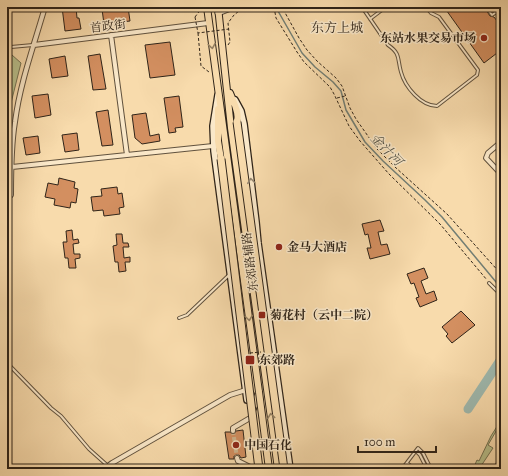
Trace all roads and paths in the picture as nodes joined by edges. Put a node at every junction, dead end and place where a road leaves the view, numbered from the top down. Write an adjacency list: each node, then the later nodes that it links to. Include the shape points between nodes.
1 (45, 7): 20 (street)
2 (202, 7): 17 (path, bridge, via 195,17)
3 (207, 7): 15 (main road)
4 (233, 7): 13 (street)
5 (244, 7): 16 (path, via 230,19)
6 (274, 7): 25 (path, via 276,18 297,52 330,87)
7 (279, 7): 24 (path, via 283,9 307,50 342,86)
8 (362, 7): 14 (lane)
9 (386, 7): 14 (lane)
10 (426, 7): 14 (lane, via 439,17 478,70 478,76 437,106 430,106 415,95 404,80 399,56)
11 (486, 7): 12 (lane, via 492,15)
12 (501, 9)
13 (218, 10): 23 (main road)
14 (370, 19)
15 (208, 23): 18 (street, 首政街); 22 (main road, one-way to 22)
16 (229, 29): 17 (path, bridge); 19 (path)
17 (198, 33): 22 (path, via 201,66)
18 (111, 35): 20 (street, 首政街); 29 (street)
19 (230, 42)
20 (34, 45): 21 (lane); 31 (street, via 15,120)
21 (11, 47)
22 (217, 79): 28 (main road, 东郊路辅路); 30 (main road, via 218,142); 43 (main road, one-way to 43)
23 (226, 79): 26 (main road); 54 (main road, one-way to 23); 56 (main road, 东郊路辅路, one-way to 23, via 244,124 241,111)
24 (345, 96): 25 (path); 35 (path, via 356,119 377,149 447,214)
25 (337, 99): 36 (path, via 349,126 360,141 389,174 440,224)
26 (237, 122): 55 (highway, bridge)
27 (501, 142): 32 (street, via 486,158)
28 (213, 146): 29 (street); 34 (main road, 东郊路辅路)
29 (127, 155): 31 (street)
30 (221, 159): 52 (highway, bridge)
31 (12, 168): 33 (street, via 11,195)
32 (501, 174)
33 (7, 198)
34 (230, 274): 38 (lane, via 187,315); 42 (main road, 东郊路辅路)
35 (501, 274)
36 (489, 283): 37 (lane)
37 (501, 295)
38 (179, 318)
39 (261, 352): 40 (path, bridge)
40 (247, 354)
41 (7, 365): 50 (lane, via 61,416)
42 (246, 390): 44 (main road, 东郊路辅路); 50 (street, via 230,395)
43 (259, 392): 44 (main road); 53 (main road, bridge)
44 (250, 418): 45 (street, via 234,428); 52 (main road, 东郊路辅路)
45 (234, 431)
46 (416, 451): 49 (lane); 59 (lane); 60 (lane, via 418,448 423,453)
47 (237, 458): 51 (street)
48 (501, 459): 61 (street)
49 (407, 463): 57 (lane); 58 (lane)
50 (108, 468)
51 (254, 469)
52 (258, 469)
53 (269, 469)
54 (278, 469)
55 (284, 469)
56 (290, 469)
57 (402, 469)
58 (415, 469)
59 (427, 469)
60 (431, 469)
61 (496, 469)

